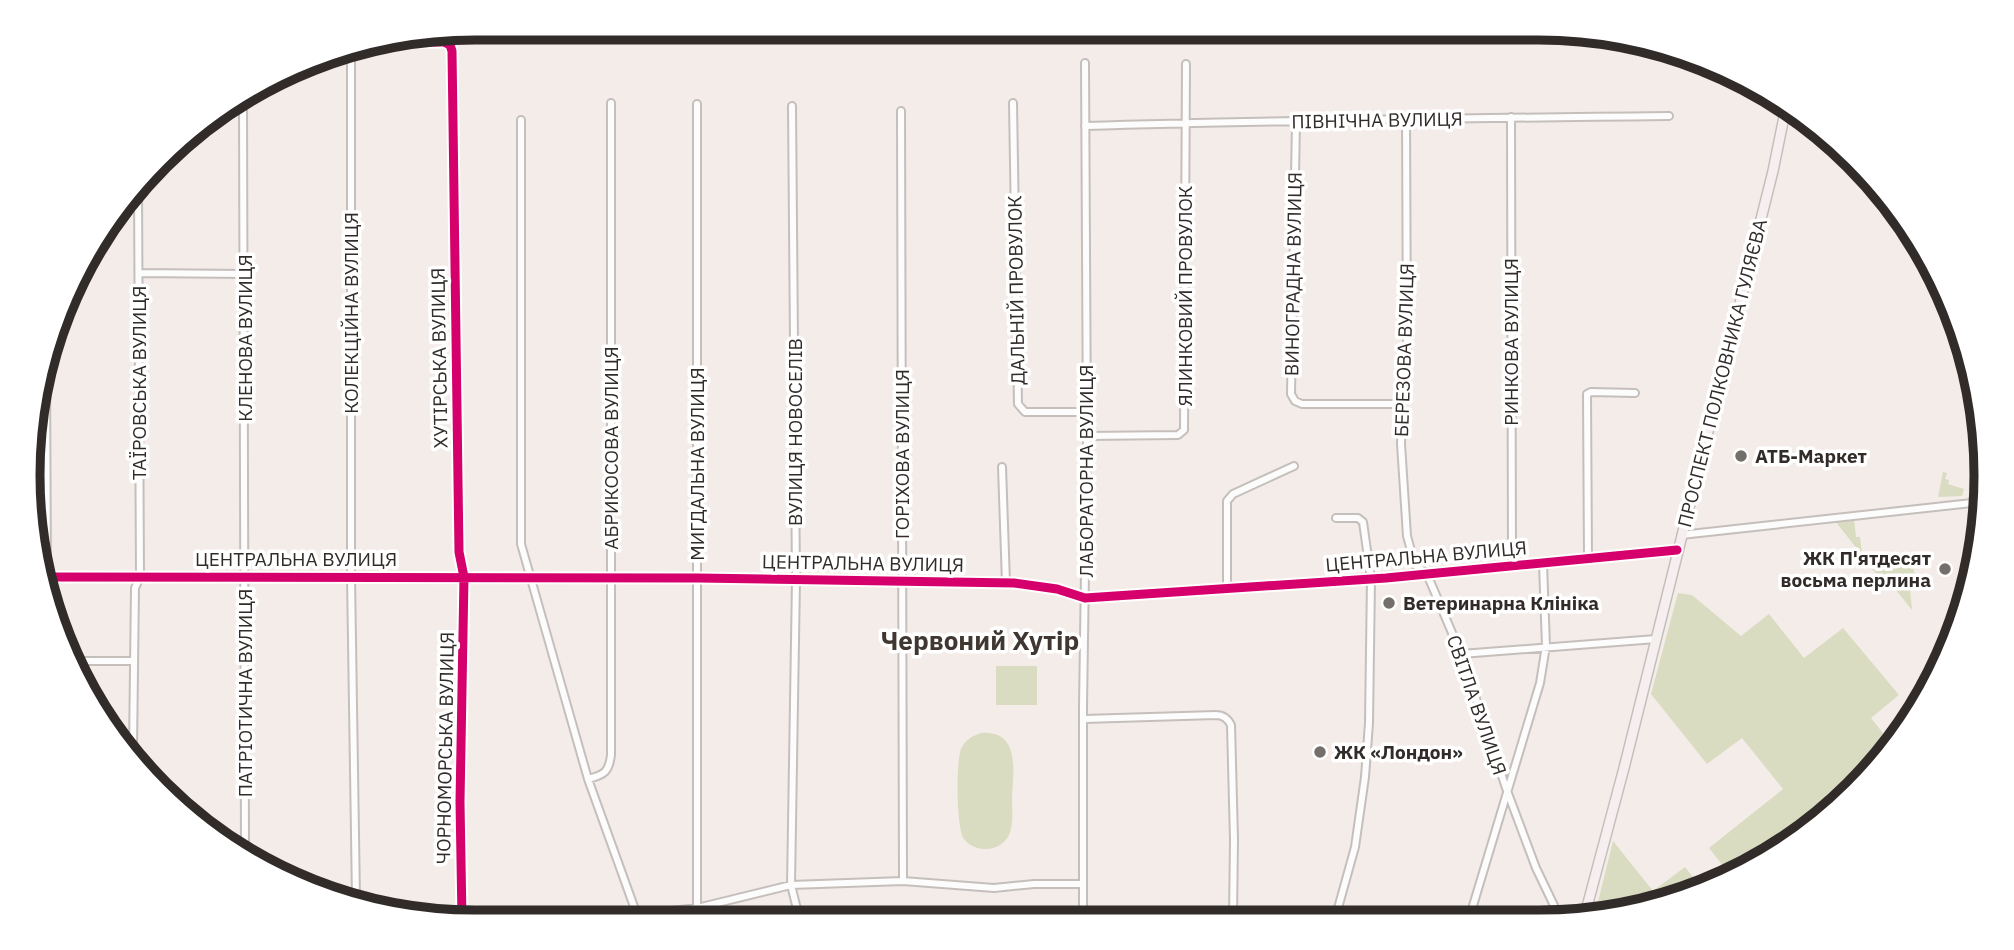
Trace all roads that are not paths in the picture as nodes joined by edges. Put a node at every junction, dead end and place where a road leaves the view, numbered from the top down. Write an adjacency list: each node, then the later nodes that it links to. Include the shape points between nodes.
1 (444, 41): 42 (street, ХУТІРСЬКА ВУЛИЦЯ, via 452,51 459,552)
2 (351, 58): 41 (street, КОЛЕКЦІЙНА ВУЛИЦЯ)
3 (1085, 63): 18 (street, ЛАБОРАТОРНА ВУЛИЦЯ)
4 (1186, 64): 17 (street, ЯЛИНКОВИЙ ПРОВУЛОК)
5 (611, 103): 44 (street, АБРИКОСОВА ВУЛИЦЯ)
6 (1013, 103): 25 (street, ДАЛЬНІЙ ПРОВУЛОК, via 1018,404 1026,412)
7 (697, 104): 45 (street, МИГДАЛЬНА ВУЛИЦЯ)
8 (792, 106): 47 (street, ВУЛИЦЯ НОВОСЕЛІВ)
9 (243, 108): 21 (street, КЛЕНОВА ВУЛИЦЯ)
10 (901, 111): 48 (street, ГОРІХОВА ВУЛИЦЯ)
11 (1669, 116): 13 (street, ПІВНІЧНА ВУЛИЦЯ)
12 (1784, 116): 31 (main road, ПРОСПЕКТ ПОЛКОВНИКА ГУЛЯЄВА)
13 (1511, 117): 14 (street, ПІВНІЧНА ВУЛИЦЯ); 36 (street, РИНКОВА ВУЛИЦЯ)
14 (1406, 118): 16 (street, ПІВНІЧНА ВУЛИЦЯ); 23 (street, БЕРЕЗОВА ВУЛИЦЯ, via 1408,345)
15 (521, 120): 43 (street, via 521,544)
16 (1296, 122): 17 (street, ПІВНІЧНА ВУЛИЦЯ); 23 (street, ВИНОГРАДНА ВУЛИЦЯ, via 1293,398 1302,404)
17 (1185, 123): 18 (street, ПІВНІЧНА ВУЛИЦЯ); 26 (street, ЯЛИНКОВИЙ ПРОВУЛОК, via 1184,430 1178,435)
18 (1085, 126): 25 (street, ЛАБОРАТОРНА ВУЛИЦЯ)
19 (138, 200): 20 (street, ТАЇРОВСЬКА ВУЛИЦЯ)
20 (139, 274): 21 (street); 39 (street, ТАЇРОВСЬКА ВУЛИЦЯ)
21 (245, 274): 40 (street, КЛЕНОВА ВУЛИЦЯ)
22 (1635, 393): 34 (street, via 1587,394)
23 (1402, 404): 37 (street, БЕРЕЗОВА ВУЛИЦЯ, via 1407,536 1415,565)
24 (46, 407): 32 (street)
25 (1087, 412): 26 (street, ЛАБОРАТОРНА ВУЛИЦЯ)
26 (1087, 436): 51 (street, ЛАБОРАТОРНА ВУЛИЦЯ)
27 (1294, 466): 50 (street, via 1227,501)
28 (1002, 467): 49 (street)
29 (1973, 503): 31 (street)
30 (1336, 518): 46 (street, via 1363,522)
31 (1681, 535): 33 (main road, ПРОСПЕКТ ПОЛКОВНИКА ГУЛЯЄВА)
32 (46, 543)
33 (1677, 551): 34 (street, ЦЕНТРАЛЬНА ВУЛИЦЯ); 52 (main road, ПРОСПЕКТ ПОЛКОВНИКА ГУЛЯЄВА)
34 (1588, 559): 35 (street, ЦЕНТРАЛЬНА ВУЛИЦЯ)
35 (1543, 564): 36 (street, ЦЕНТРАЛЬНА ВУЛИЦЯ); 53 (street)
36 (1512, 567): 37 (street, ЦЕНТРАЛЬНА ВУЛИЦЯ)
37 (1427, 574): 46 (street, ЦЕНТРАЛЬНА ВУЛИЦЯ); 54 (street, СВІТЛА ВУЛИЦЯ)
38 (53, 577): 39 (street, ЦЕНТРАЛЬНА ВУЛИЦЯ)
39 (140, 577): 40 (street, ЦЕНТРАЛЬНА ВУЛИЦЯ); 56 (street, ТАЇРОВСЬКА ВУЛИЦЯ, via 135,588)
40 (244, 577): 41 (street, ЦЕНТРАЛЬНА ВУЛИЦЯ); 61 (street, ПАТРІОТИЧНА ВУЛИЦЯ)
41 (351, 577): 42 (street, ЦЕНТРАЛЬНА ВУЛИЦЯ); 65 (street, КОЛЕКЦІЙНА ВУЛИЦЯ)
42 (464, 577): 43 (street, ЦЕНТРАЛЬНА ВУЛИЦЯ); 69 (street, ЧОРНОМОРСЬКА ВУЛИЦЯ)
43 (530, 577): 44 (street, ЦЕНТРАЛЬНА ВУЛИЦЯ); 59 (street)
44 (610, 578): 45 (street, ЦЕНТРАЛЬНА ВУЛИЦЯ); 59 (street, АБРИКОСОВА ВУЛИЦЯ, via 611,755 607,772)
45 (698, 578): 47 (street, ЦЕНТРАЛЬНА ВУЛИЦЯ); 67 (street, МИГДАЛЬНА ВУЛИЦЯ)
46 (1371, 579): 50 (street, ЦЕНТРАЛЬНА ВУЛИЦЯ); 75 (street, via 1365,777)
47 (796, 580): 48 (street, ЦЕНТРАЛЬНА ВУЛИЦЯ); 64 (street, ВУЛИЦЯ НОВОСЕЛІВ)
48 (903, 582): 49 (street, ЦЕНТРАЛЬНА ВУЛИЦЯ); 62 (street, ГОРІХОВА ВУЛИЦЯ)
49 (1006, 583): 51 (street, ЦЕНТРАЛЬНА ВУЛИЦЯ, via 1057,589)
50 (1227, 590): 51 (street, ЦЕНТРАЛЬНА ВУЛИЦЯ)
51 (1085, 598): 57 (street, ЛАБОРАТОРНА ВУЛИЦЯ)
52 (1656, 639): 53 (street); 66 (main road, ПРОСПЕКТ ПОЛКОВНИКА ГУЛЯЄВА)
53 (1545, 648): 54 (street); 60 (street, via 1540,683)
54 (1461, 654): 60 (street, СВІТЛА ВУЛИЦЯ)
55 (82, 661): 56 (street)
56 (133, 661): 58 (street, ТАЇРОВСЬКА ВУЛИЦЯ)
57 (1084, 719): 63 (street, ЛАБОРАТОРНА ВУЛИЦЯ); 74 (street, via 1221,715 1229,721)
58 (133, 744)
59 (589, 779): 70 (street)
60 (1506, 788): 68 (street); 76 (street, СВІТЛА ВУЛИЦЯ)
61 (246, 844)
62 (903, 881): 63 (street, via 994,888); 64 (street)
63 (1083, 884): 73 (street, ЛАБОРАТОРНА ВУЛИЦЯ)
64 (791, 885): 67 (street); 72 (street, ВУЛИЦЯ НОВОСЕЛІВ)
65 (356, 893)
66 (1587, 907)
67 (697, 908): 71 (street)
68 (1556, 909)
69 (462, 910)
70 (635, 910)
71 (680, 910)
72 (797, 910)
73 (1083, 910)
74 (1233, 910)
75 (1337, 910)
76 (1472, 910)

